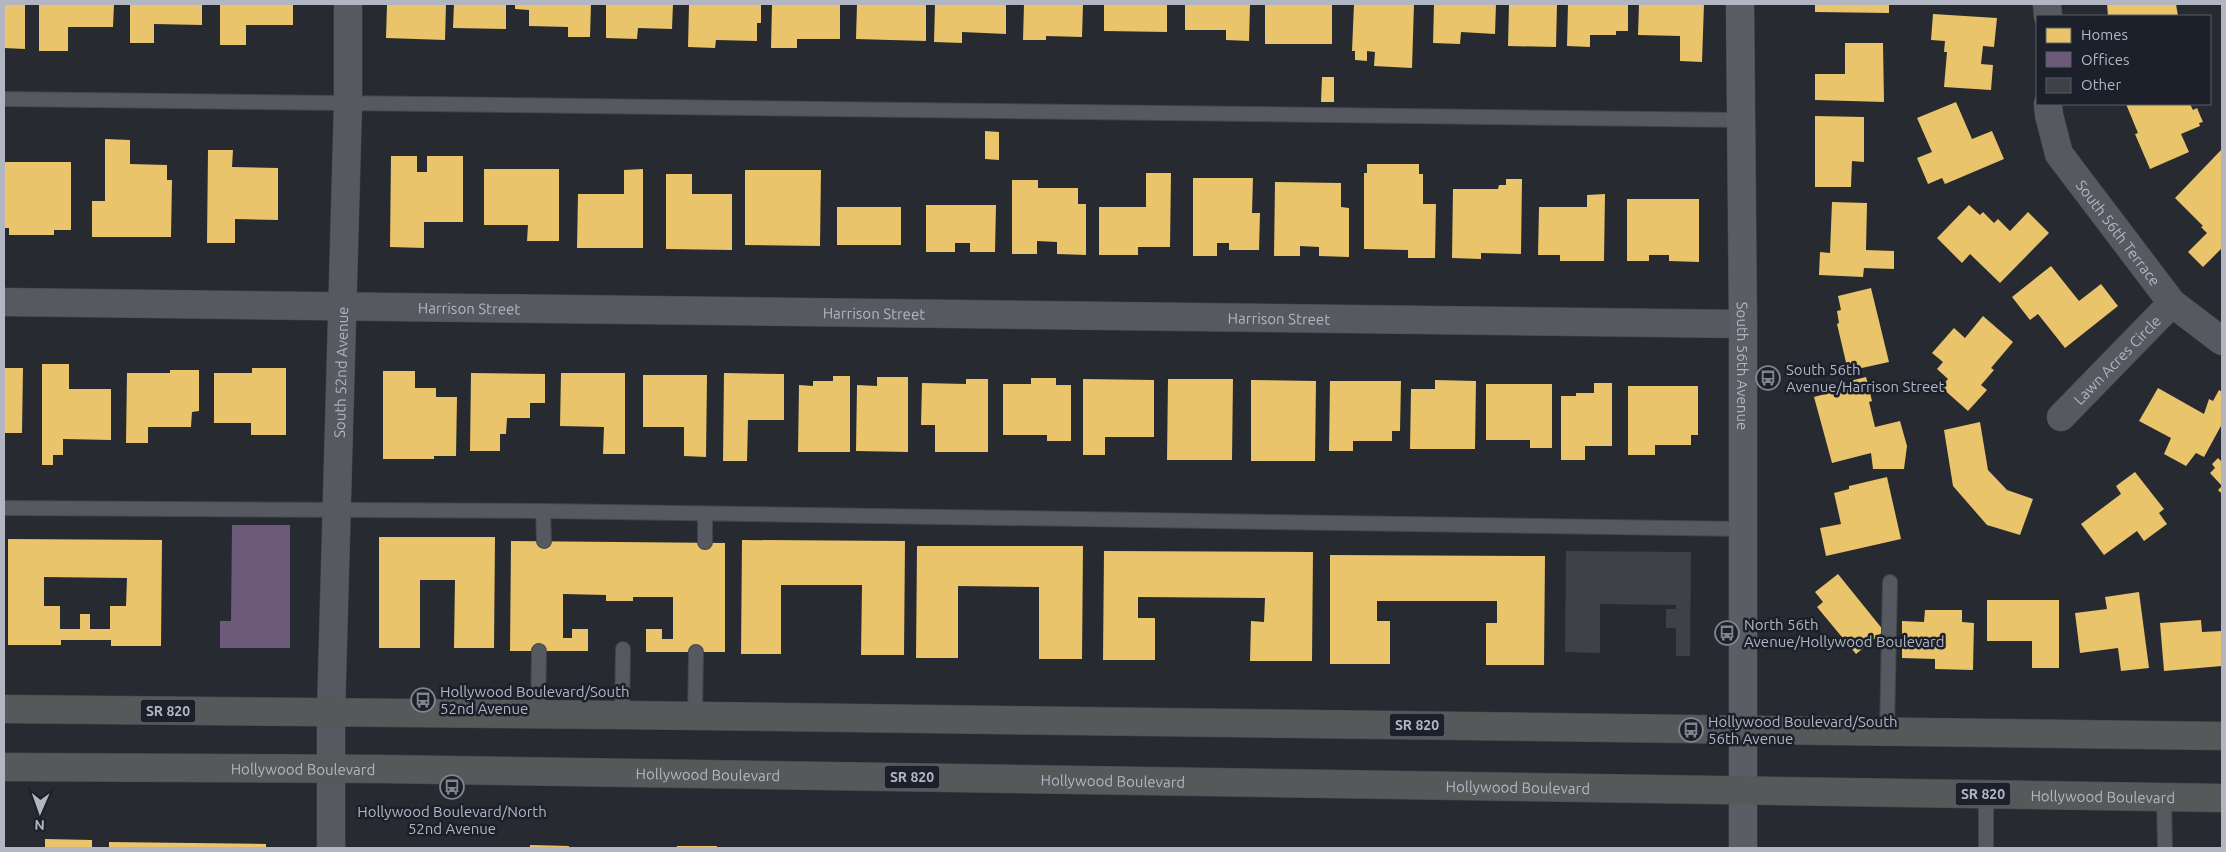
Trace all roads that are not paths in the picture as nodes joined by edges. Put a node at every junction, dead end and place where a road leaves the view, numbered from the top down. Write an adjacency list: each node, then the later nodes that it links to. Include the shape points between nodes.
1 (348, 4): 4 (street, South 52nd Avenue)
2 (1740, 4): 6 (street, South 56th Avenue)
3 (4, 99): 4 (lane)
4 (348, 104): 6 (lane); 9 (street, South 52nd Avenue)
5 (2048, 105): 8 (street, South 56th Terrace, via 2059,154)
6 (1741, 120): 10 (street, South 56th Avenue)
7 (4, 302): 9 (street, Harrison Street)
8 (2172, 303): 11 (street, South 56th Terrace); 12 (street, Lawn Acres Circle)
9 (341, 307): 10 (street, Harrison Street); 14 (street, South 52nd Avenue)
10 (1743, 324): 17 (street, South 56th Avenue)
11 (2222, 341)
12 (2061, 417)
13 (4, 508): 14 (lane)
14 (336, 509): 15 (lane); 25 (street, South 52nd Avenue)
15 (543, 512): 16 (lane); 18 (lane)
16 (705, 514): 17 (lane); 19 (lane)
17 (1743, 529): 29 (street, South 56th Avenue)
18 (544, 541)
19 (705, 542)
20 (1890, 582): 30 (lane)
21 (623, 649): 27 (lane)
22 (539, 651): 26 (lane)
23 (696, 652): 28 (lane)
24 (4, 709): 25 (highway, SR 820)
25 (331, 713): 26 (highway, SR 820); 33 (street, South 52nd Avenue)
26 (538, 714): 27 (highway, SR 820)
27 (622, 715): 28 (highway, SR 820)
28 (695, 716): 29 (highway, SR 820)
29 (1743, 730): 30 (highway, SR 820); 34 (street, South 56th Avenue)
30 (1888, 732): 31 (highway, SR 820)
31 (2222, 736)
32 (4, 767): 33 (highway, Hollywood Boulevard / SR 820)
33 (331, 769): 34 (highway, Hollywood Boulevard / SR 820); 38 (street, South 52nd Avenue)
34 (1743, 789): 35 (highway, Hollywood Boulevard / SR 820); 39 (street, South 56th Avenue)
35 (1986, 794): 36 (highway, Hollywood Boulevard / SR 820); 40 (lane)
36 (2164, 797): 37 (highway, Hollywood Boulevard / SR 820); 41 (lane)
37 (2222, 798)
38 (331, 848)
39 (1743, 848)
40 (1986, 848)
41 (2164, 848)

